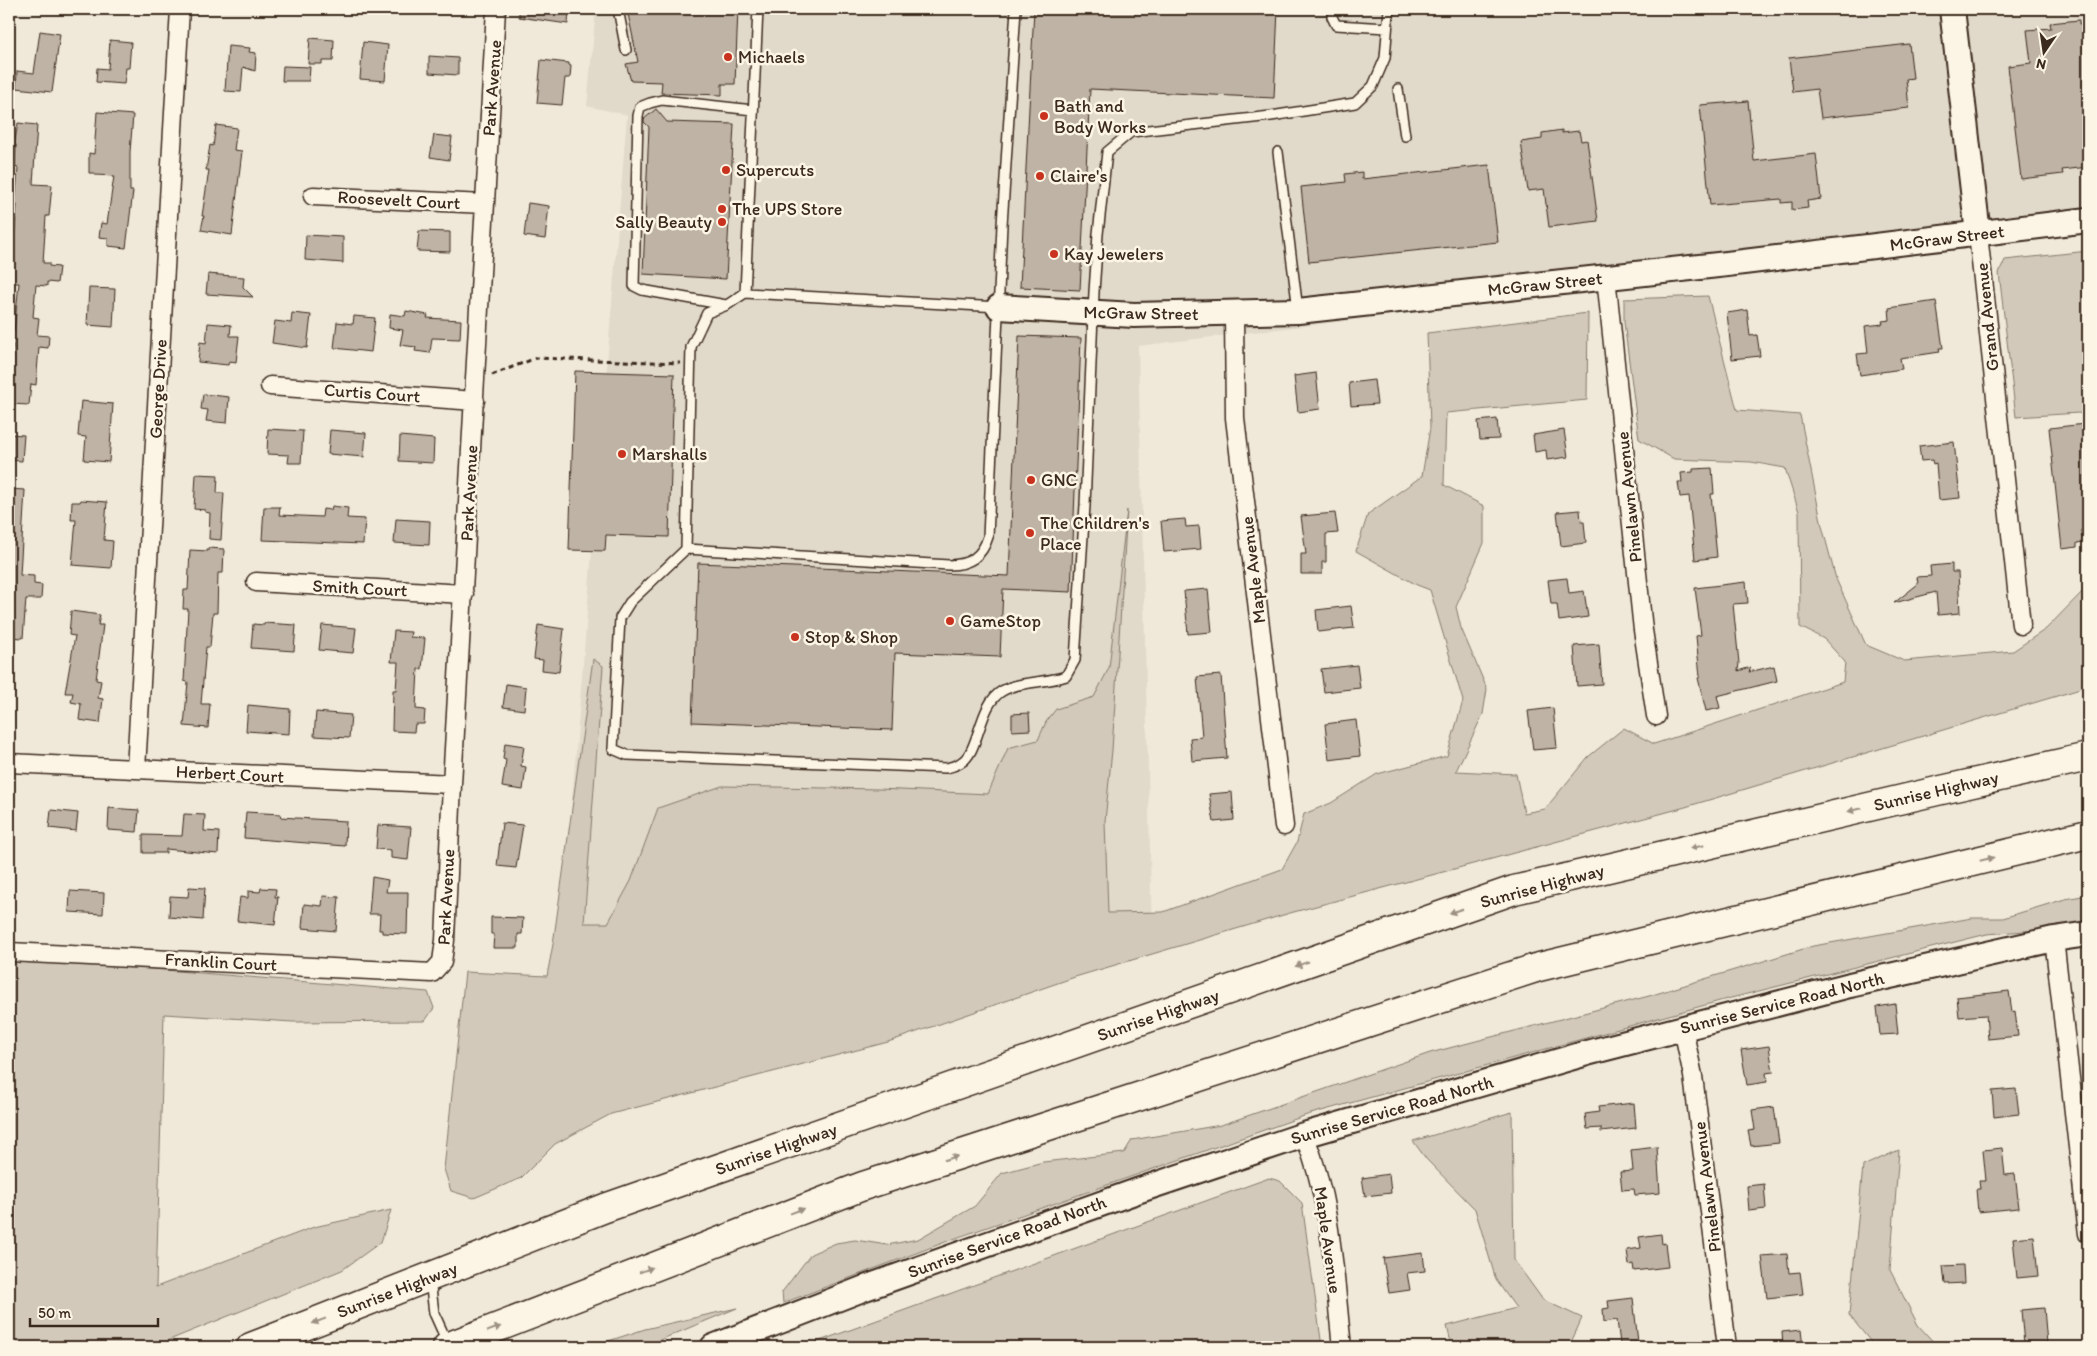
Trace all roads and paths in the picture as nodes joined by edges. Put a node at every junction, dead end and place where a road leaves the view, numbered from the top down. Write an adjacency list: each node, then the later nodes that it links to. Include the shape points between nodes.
1 (180, 9): 38 (street, George Drive)
2 (497, 9): 16 (street, Park Avenue)
3 (618, 9): 10 (lane)
4 (758, 9): 12 (lane)
5 (1016, 9): 22 (lane)
6 (1332, 9): 9 (lane, via 1336,25)
7 (1389, 9): 9 (lane)
8 (1952, 9): 18 (street, Grand Avenue)
9 (1387, 28): 24 (lane, via 1381,68 1373,86 1356,103 1131,132 1107,152)
10 (626, 50)
11 (1398, 90): 13 (lane)
12 (753, 110): 20 (lane); 21 (lane, via 662,100 640,107 638,116 634,286)
13 (1405, 136)
14 (1278, 152): 23 (lane)
15 (313, 196): 16 (street, Roosevelt Court)
16 (485, 204): 27 (street, Park Avenue)
17 (2088, 220): 18 (street, McGraw Street)
18 (1978, 234): 19 (street, McGraw Street); 33 (street, Grand Avenue)
19 (1606, 278): 23 (street, McGraw Street); 34 (street, Pinelawn Avenue, via 1643,630)
20 (745, 293): 21 (lane); 22 (lane)
21 (727, 305): 30 (lane, via 707,313 691,347)
22 (999, 307): 24 (street, McGraw Street); 30 (lane, via 988,537 976,558 949,565)
23 (1298, 311): 25 (street, McGraw Street)
24 (1093, 313): 25 (street, McGraw Street); 30 (lane, via 1075,660 1066,676 1002,691 991,702 972,749 962,763 946,768 627,755 613,749 620,618 630,602)
25 (1234, 314): 41 (street, Maple Avenue, via 1235,418)
26 (680, 363): 27 (path, via 536,358)
27 (475, 382): 29 (street, Park Avenue)
28 (270, 386): 29 (street, Curtis Court)
29 (474, 401): 32 (street, Park Avenue)
30 (686, 549)
31 (256, 582): 32 (street, Smith Court)
32 (464, 594): 39 (street, Park Avenue)
33 (2021, 625)
34 (1656, 716)
35 (2088, 740): 40 (highway)
36 (2088, 757): 40 (highway, Sunrise Highway)
37 (9, 763): 38 (street, Herbert Court)
38 (136, 769): 39 (street, Herbert Court)
39 (452, 784): 46 (street, Park Avenue, via 446,940 442,962)
40 (1937, 791): 50 (highway, Sunrise Highway, one-way to 50, via 1514,890 606,1208)
41 (1284, 826)
42 (2088, 834): 52 (highway, one-way to 42, via 862,1186 1539,967)
43 (2088, 934): 44 (street, Sunrise Service Road North)
44 (2054, 939): 47 (street, Sunrise Service Road North, via 1850,985); 49 (street)
45 (9, 952): 46 (street, Franklin Court)
46 (432, 973)
47 (1683, 1028): 48 (street, Sunrise Service Road North); 55 (street, Pinelawn Avenue, via 1695,1086)
48 (1304, 1135): 53 (street, Sunrise Service Road North, via 865,1288); 54 (street, Maple Avenue, via 1316,1163 1328,1217)
49 (2088, 1234)
50 (429, 1277): 51 (highway, Sunrise Highway, one-way to 51); 52 (lane, via 434,1313)
51 (251, 1347)
52 (448, 1347)
53 (713, 1347)
54 (1342, 1347)
55 (1726, 1347)

